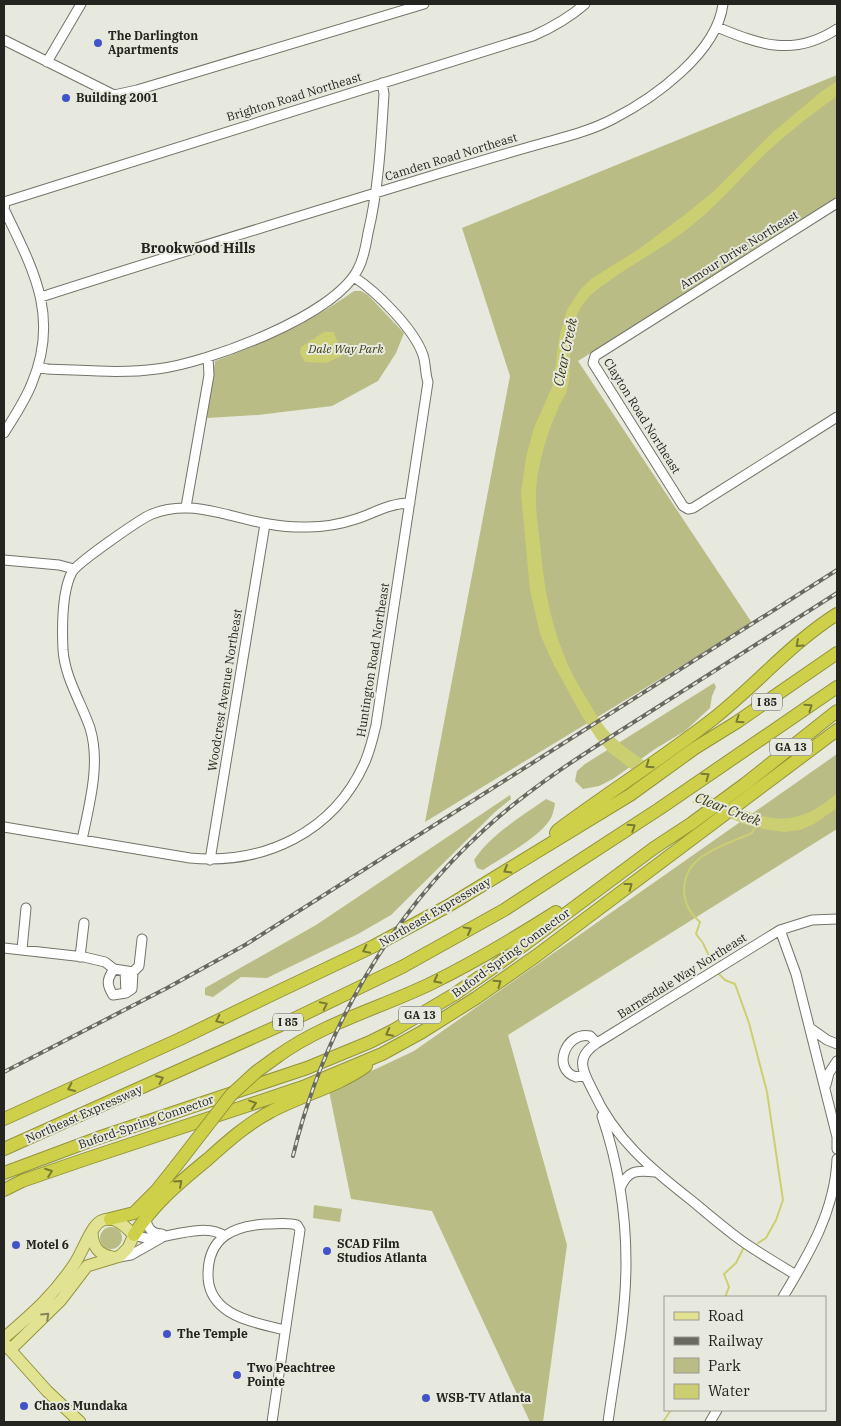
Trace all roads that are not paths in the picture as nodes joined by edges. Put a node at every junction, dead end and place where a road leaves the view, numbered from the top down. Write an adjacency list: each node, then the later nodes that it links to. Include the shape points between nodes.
1 (81, 4): 8 (street)
2 (424, 4): 8 (street, via 114,95)
3 (586, 4): 9 (street, Brighton Road Northeast, via 553,27 533,36)
4 (723, 4): 5 (street)
5 (717, 27): 6 (street, via 752,42 776,46 805,43); 10 (street, Camden Road Northeast, via 675,78 612,120 579,133)
6 (837, 29)
7 (4, 40): 8 (street)
8 (47, 62)
9 (382, 83): 10 (street, via 384,94); 11 (street, Brighton Road Northeast)
10 (376, 193): 13 (street, via 364,255); 14 (street, Camden Road Northeast)
11 (5, 202): 14 (street, via 4,209 32,268)
12 (837, 203): 15 (street, Armour Drive Northeast)
13 (354, 277): 16 (street, via 339,294 310,313); 20 (street, Huntington Road Northeast, via 405,325 423,355 428,382)
14 (41, 297): 17 (street, via 44,333)
15 (655, 318): 18 (street, Clayton Road Northeast, via 593,360 685,508 693,508)
16 (208, 358): 17 (street, via 140,371 47,369); 21 (street, via 209,375)
17 (38, 366): 19 (street, via 24,400)
18 (837, 417)
19 (4, 433)
20 (410, 503): 22 (street, via 392,504 356,519 326,526 295,528); 35 (street, Huntington Road Northeast, via 376,725 370,750 358,776 331,812 295,839 253,856)
21 (186, 508): 22 (street, via 204,509); 24 (street, via 164,510 142,519)
22 (265, 524): 35 (street, Woodcrest Avenue Northeast)
23 (4, 560): 24 (street)
24 (74, 569): 33 (street, via 67,587 63,652 70,681 90,728 94,757 94,776)
25 (837, 614): 34 (highway, one-way to 34, via 803,639 739,698 558,830)
26 (837, 653): 34 (highway, Northeast Expressway / I 85, one-way to 34, via 694,748 630,795)
27 (837, 687): 60 (highway, Northeast Expressway / I 85, one-way to 27, via 402,967 504,910)
28 (837, 711): 30 (highway, Buford-Spring Connector / GA 13)
29 (837, 730): 30 (highway, Buford-Spring Connector / GA 13)
30 (748, 789): 32 (highway, Buford-Spring Connector / GA 13)
31 (4, 828): 33 (street, Huntington Road Northeast)
32 (695, 828): 36 (highway, Buford-Spring Connector / GA 13, via 654,848); 50 (highway, Buford-Spring Connector / GA 13, one-way to 32, via 476,998 536,956)
33 (82, 840): 35 (street, Huntington Road Northeast)
34 (549, 845): 55 (highway, Northeast Expressway / I 85, one-way to 55, via 374,946)
35 (210, 860)
36 (630, 866): 63 (highway, Buford-Spring Connector / GA 13, one-way to 63, via 455,994 370,1042 306,1068); 68 (highway, one-way to 68, bridge, via 532,927 430,984 310,1036 278,1056 231,1095 156,1191 134,1212)
37 (26, 908): 43 (street)
38 (837, 919): 40 (street, Barnesdale Way Northeast, via 801,922)
39 (84, 923): 44 (street)
40 (780, 930): 47 (street); 48 (street, Barnesdale Way Northeast)
41 (142, 939): 46 (street, via 139,966)
42 (4, 948): 43 (street)
43 (22, 949): 44 (street)
44 (80, 957): 45 (street, via 105,962)
45 (114, 969): 46 (street); 46 (street, via 107,986 113,994 126,993)
46 (129, 971)
47 (810, 1028): 49 (street); 53 (street)
48 (597, 1043): 52 (street, Barnesdale Way Northeast, via 583,1056); 52 (street, via 590,1036 581,1036 571,1041 564,1051 568,1073 576,1078)
49 (837, 1044)
50 (382, 1054): 65 (highway, Buford-Spring Connector / GA 13, one-way to 50, via 22,1181 303,1087); 67 (highway, one-way to 50, via 184,1178 249,1126 270,1112 352,1076)
51 (837, 1061): 53 (street)
52 (585, 1075): 54 (street, Barnesdale Way Northeast)
53 (825, 1088): 58 (street)
54 (599, 1106): 62 (street, via 625,1142); 64 (street)
55 (25, 1109): 56 (highway); 57 (highway, Northeast Expressway / I 85)
56 (4, 1111)
57 (4, 1119)
58 (837, 1137): 59 (street)
59 (837, 1149)
60 (4, 1150)
61 (837, 1160): 66 (street)
62 (656, 1172): 64 (street, via 629,1174); 74 (street, via 742,1241)
63 (4, 1173)
64 (620, 1189): 82 (street, via 626,1240 625,1288)
65 (4, 1190)
66 (834, 1198): 74 (street, via 819,1235)
67 (145, 1218): 70 (street, via 154,1233); 71 (highway)
68 (110, 1219): 69 (main road, via 100,1221); 71 (main road, via 121,1222)
69 (92, 1232): 73 (main road, via 96,1248 104,1255); 77 (main road, via 50,1297)
70 (170, 1234): 71 (street, via 149,1238); 72 (street, via 193,1231 219,1232); 73 (street, via 131,1255)
71 (134, 1235): 73 (main road, via 128,1248)
72 (224, 1236): 76 (street, via 210,1255 208,1267 209,1285 217,1301 237,1316); 76 (street, via 243,1226 285,1223 294,1224 300,1230)
73 (116, 1257): 78 (main road, one-way to 73, via 56,1306 87,1266)
74 (796, 1275): 75 (street)
75 (784, 1296)
76 (285, 1330): 81 (street)
77 (4, 1338)
78 (7, 1346): 80 (main road)
79 (716, 1411): 83 (street)
80 (80, 1422)
81 (272, 1422)
82 (608, 1422)
83 (710, 1422)

